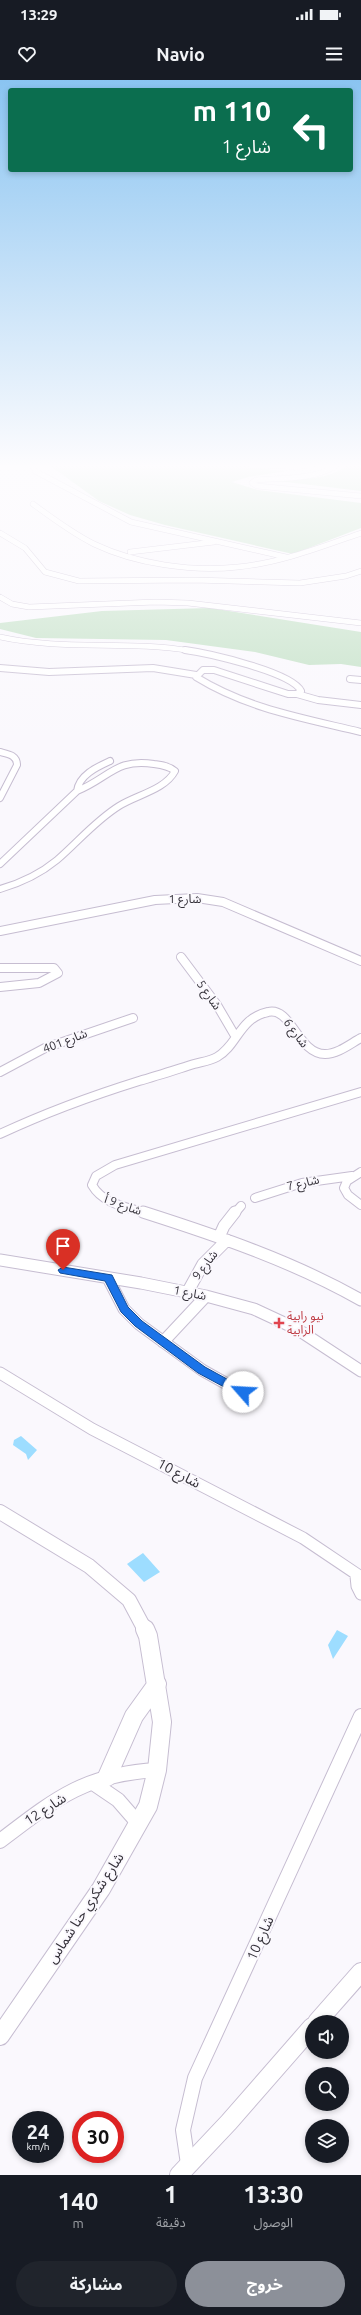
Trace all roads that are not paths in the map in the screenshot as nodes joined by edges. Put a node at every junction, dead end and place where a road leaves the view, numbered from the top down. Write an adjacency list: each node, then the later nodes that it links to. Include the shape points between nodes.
1 (36, 561): 4 (street, via 45,572 79,581 194,580 300,583 340,577)
2 (163, 561): 3 (street, via 202,568 237,568)
3 (274, 561)
4 (361, 570)
5 (0, 597): 6 (street, via 12,604 29,607 188,603)
6 (361, 623)
7 (0, 637): 12 (street, via 43,643 145,646 202,651 264,669 298,686 300,691)
8 (0, 668): 9 (street, via 49,672 153,668)
9 (196, 675): 12 (street, via 203,670 214,670 288,694); 14 (street, via 199,680 263,709)
10 (350, 679): 11 (street)
11 (361, 680)
12 (297, 694): 13 (street, via 318,700)
13 (361, 705)
14 (361, 732)
15 (0, 752): 18 (street, via 12,755 17,765)
16 (110, 761): 17 (street, via 85,777 77,786)
17 (77, 791): 19 (street); 20 (street, via 91,786 130,761 150,763 175,771 168,781 114,808 41,872)
18 (0, 798)
19 (0, 864)
20 (0, 889)
21 (0, 931): 23 (street, شارع 1, via 155,900 179,896 200,897 223,902)
22 (181, 957): 27 (street, شارع 5, via 217,1005)
23 (361, 961)
24 (0, 968): 25 (street, via 54,968 58,973 52,980 44,983)
25 (0, 987)
26 (133, 1018): 29 (street, شارع 401, via 45,1048)
27 (234, 1034): 28 (street, شارع 6, via 259,1014 269,1012 284,1017 305,1048 316,1054 331,1053); 31 (street, via 225,1051 208,1061 104,1092)
28 (361, 1038)
29 (0, 1072)
30 (361, 1092): 36 (street, شارع 9 أ, via 115,1165 101,1172 92,1182 92,1188 98,1195 110,1202)
31 (0, 1134)
32 (357, 1174): 33 (street, شارع 7, via 302,1183); 34 (street, via 347,1181 344,1188 348,1195)
33 (255, 1198)
34 (361, 1205)
35 (241, 1206): 36 (street, via 224,1226)
36 (223, 1239): 39 (street, شارع 9, via 193,1279); 41 (street, شارع 9 أ, via 315,1274)
37 (1, 1259): 38 (street, شارع 1)
38 (108, 1278): 39 (street, شارع 1); 42 (street, via 124,1309)
39 (187, 1293): 40 (street, شارع 1)
40 (206, 1296): 42 (street); 43 (street, شارع 1, via 277,1318)
41 (361, 1300)
42 (163, 1342): 45 (street, via 212,1377)
43 (361, 1371)
44 (0, 1373): 47 (street, شارع 10, via 69,1417 319,1547)
45 (243, 1392)
46 (0, 1512): 49 (street, شارع شكري حنا شماس, via 88,1566 129,1600 148,1636)
47 (358, 1576): 48 (street, شارع 10, via 357,1586)
48 (361, 1594)
49 (156, 1684): 51 (street, شارع شكري حنا شماس, via 162,1722); 52 (street, via 144,1696)
50 (361, 1716): 59 (street, شارع 10, via 194,2078 181,2131)
51 (157, 1770): 52 (street, شارع 12, via 128,1772); 53 (street, شارع شكري حنا شماس, via 148,1806)
52 (100, 1780): 53 (street, via 107,1790 125,1804); 54 (street, شارع 12, via 63,1796)
53 (138, 1823): 58 (street, شارع شكري حنا شماس, via 101,1889)
54 (0, 1841)
55 (361, 1972): 56 (street)
56 (323, 2015)
57 (305, 2035): 59 (street)
58 (0, 2036)
59 (183, 2170)

